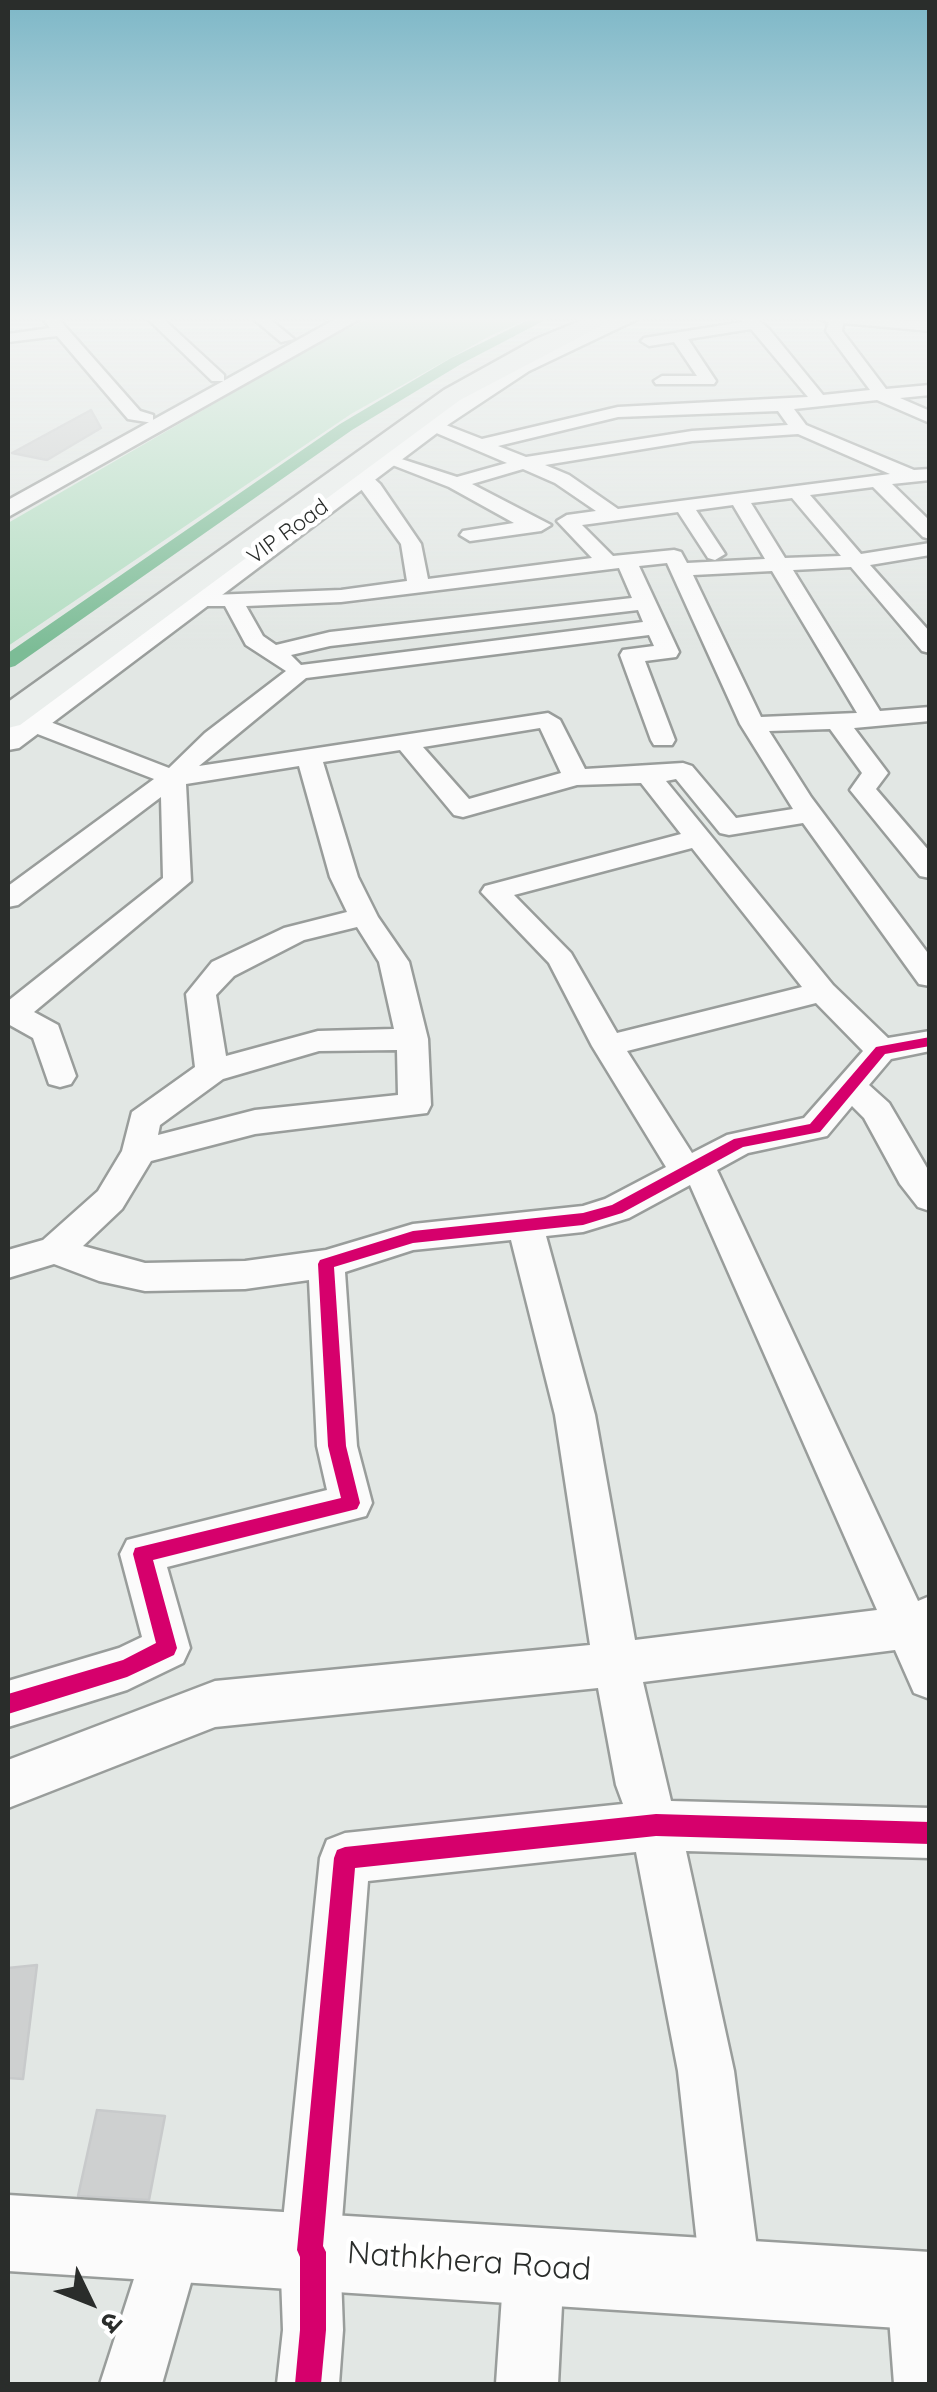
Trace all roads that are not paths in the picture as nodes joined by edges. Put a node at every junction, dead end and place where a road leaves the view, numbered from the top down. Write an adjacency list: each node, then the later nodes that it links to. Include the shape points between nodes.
1 (130, 428): 17 (street)
2 (155, 428): 20 (street)
3 (376, 428): 40 (main road, VIP Road)
4 (409, 428): 43 (main road, VIP Road)
5 (429, 428): 10 (street, VIP Road)
6 (440, 428): 9 (street)
7 (552, 428): 9 (street)
8 (800, 429): 11 (street, via 692,436); 12 (street)
9 (483, 444): 11 (street)
10 (386, 460): 13 (street, VIP Road); 15 (street)
11 (526, 463): 15 (street); 21 (street)
12 (922, 476): 14 (street)
13 (362, 478): 32 (street, via 411,544); 34 (street, VIP Road)
14 (878, 482): 16 (street); 24 (street)
15 (456, 483): 23 (street)
16 (798, 492): 18 (street); 28 (street)
17 (8, 498)
18 (738, 499): 19 (street); 30 (street)
19 (684, 506): 21 (street); 27 (street)
20 (8, 510)
21 (613, 514): 22 (street)
22 (567, 521): 23 (street); 29 (street)
23 (534, 526): 25 (street)
24 (930, 534)
25 (470, 535)
26 (930, 549): 28 (street)
27 (715, 554)
28 (856, 560): 30 (street); 37 (street)
29 (617, 561): 31 (street, via 674,556); 32 (street); 35 (street)
30 (780, 562): 31 (street); 42 (street)
31 (681, 570): 45 (street)
32 (419, 587): 33 (street)
33 (232, 600): 34 (street); 38 (street, via 254,640)
34 (194, 602): 43 (street, VIP Road)
35 (646, 602): 36 (street); 38 (street, via 330,639)
36 (656, 627): 39 (street); 47 (street, via 668,652 631,655)
37 (930, 646)
38 (272, 653): 39 (street)
39 (299, 672): 52 (street)
40 (8, 688)
41 (930, 714): 42 (street)
42 (873, 719): 44 (street)
43 (19, 721): 48 (street, VIP Road); 52 (street)
44 (836, 722): 45 (street); 55 (street, via 875,773 863,790)
45 (752, 724): 53 (street)
46 (404, 740): 49 (street); 51 (street, via 463,809); 51 (street, via 548,720)
47 (663, 740)
48 (8, 741)
49 (309, 759): 52 (street); 57 (street, via 344,877)
50 (648, 775): 51 (street); 53 (street, via 683,771 729,827); 54 (street)
51 (576, 777)
52 (174, 778): 56 (street); 60 (street, via 177,881)
53 (810, 814): 58 (street)
54 (698, 838): 59 (street); 63 (street, via 495,892 561,959)
55 (930, 870)
56 (8, 899)
57 (364, 917): 61 (street, via 394,962); 65 (street, via 294,934 223,969 200,994)
58 (930, 978)
59 (822, 992): 63 (street); 64 (street)
60 (11, 1012): 66 (street, via 47,1032)
61 (412, 1038): 65 (street, via 318,1041); 68 (street, via 416,1105 255,1122)
62 (930, 1041): 64 (street)
63 (608, 1046): 69 (street)
64 (882, 1050): 67 (street)
65 (212, 1071): 68 (street, via 144,1120)
66 (60, 1076)
67 (850, 1086): 69 (street, via 814,1128 739,1144); 70 (street, via 878,1111)
68 (139, 1152): 72 (street, via 110,1200)
69 (692, 1168): 71 (street, via 617,1209); 75 (street)
70 (930, 1198)
71 (526, 1223): 74 (street, via 413,1238); 76 (street, via 574,1415)
72 (55, 1250): 73 (street); 74 (street, via 145,1277 244,1276)
73 (8, 1264)
74 (326, 1264): 78 (street, via 337,1446 351,1503 142,1554 167,1648 127,1668)
75 (917, 1622): 76 (street); 77 (street)
76 (616, 1664): 79 (street, via 216,1704); 80 (street, via 640,1785)
77 (930, 1677)
78 (8, 1704)
79 (8, 1784)
80 (656, 1825): 81 (street); 84 (street, via 345,1858); 86 (street, via 706,2071)
81 (930, 1833)
82 (8, 2234): 83 (street, Nathkhera Road)
83 (172, 2244): 84 (street, Nathkhera Road); 88 (street)
84 (313, 2252): 85 (street, Nathkhera Road); 89 (street)
85 (534, 2266): 86 (street, Nathkhera Road); 90 (street)
86 (731, 2279): 87 (street, Nathkhera Road)
87 (923, 2291): 91 (street)
88 (130, 2384)
89 (308, 2384)
90 (528, 2384)
91 (926, 2384)

